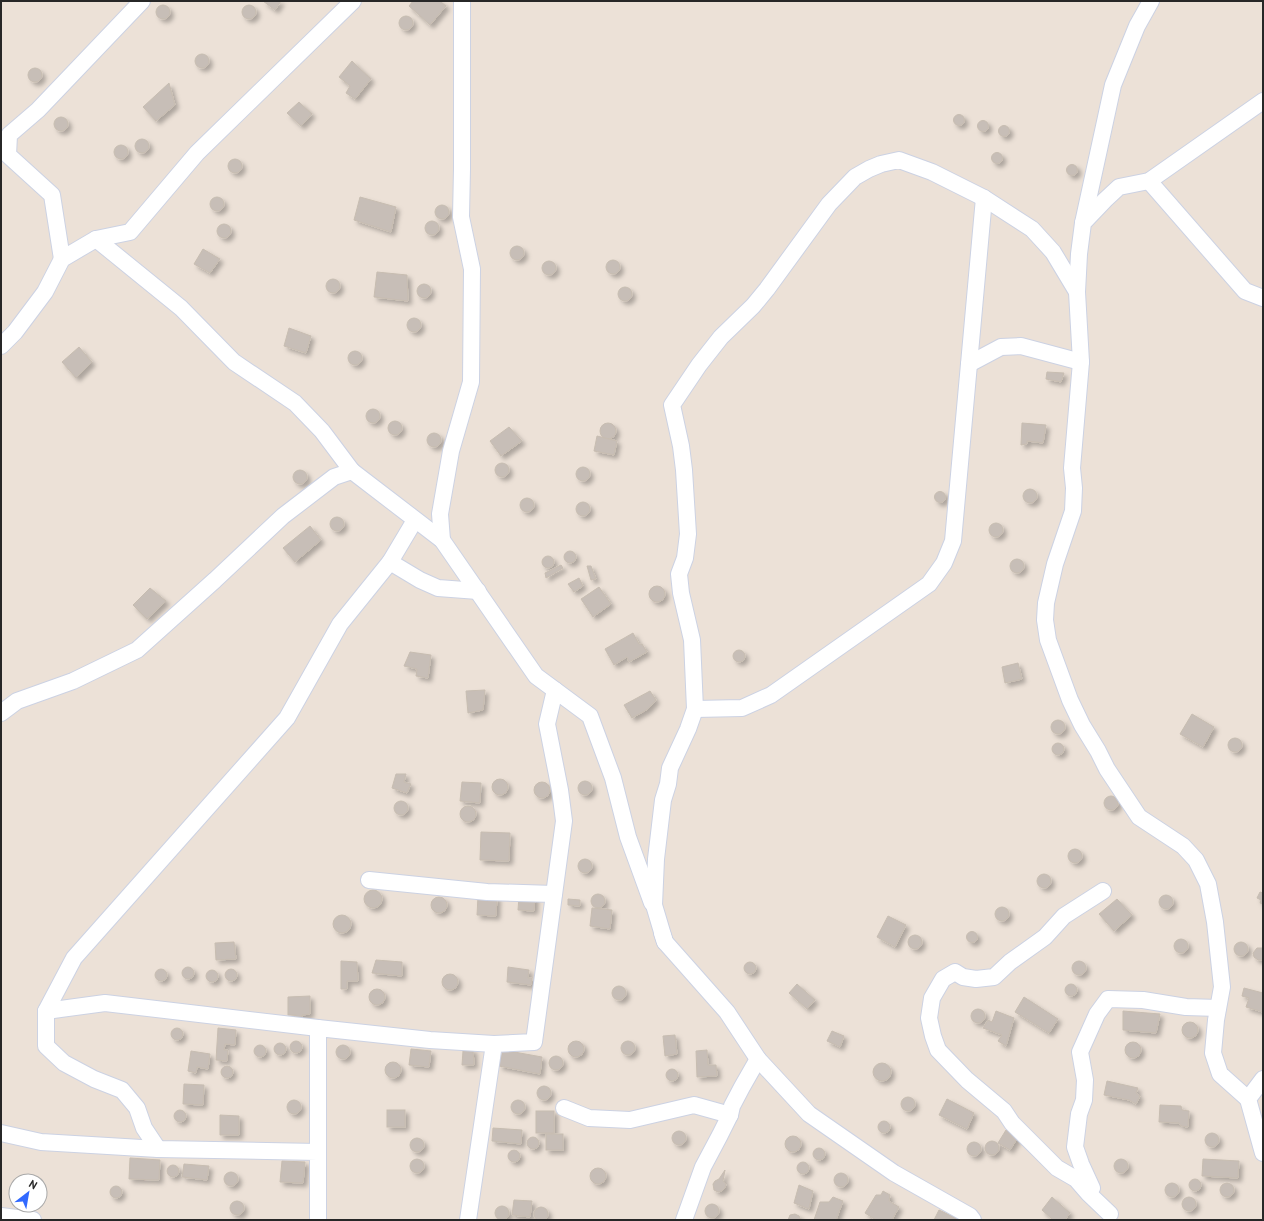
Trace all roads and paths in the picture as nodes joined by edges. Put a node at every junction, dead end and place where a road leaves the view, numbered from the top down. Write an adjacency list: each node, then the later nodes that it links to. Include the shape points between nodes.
1 (142, 1): 6 (street, via 38,110 9,135)
2 (353, 1): 10 (street, via 197,153 130,232)
3 (462, 1): 19 (street, via 461,217 472,269 471,382 451,451 440,514)
4 (1151, 1): 9 (street, via 1137,26 1113,85)
5 (1263, 101): 7 (street)
6 (4, 152): 11 (street, via 52,195)
7 (1149, 181): 9 (street, via 1119,187); 13 (street, via 1245,291)
8 (984, 198): 12 (street, via 1032,229 1053,252); 16 (street); 23 (street, via 932,172 899,160 875,166 854,177 829,204 753,306 721,337 672,405 684,470 688,534 685,558 679,574 692,640)
9 (1083, 223): 12 (street)
10 (96, 240): 11 (street); 17 (street, via 181,308 234,362 295,403 322,430)
11 (62, 260): 14 (street, via 44,292 15,332)
12 (1077, 292): 15 (street)
13 (1263, 298)
14 (1, 346)
15 (1081, 362): 16 (street, via 1020,346 1001,347); 29 (street, via 1072,468 1073,511 1055,564 1046,603 1048,640 1070,700 1107,769 1139,817 1183,846 1196,860 1208,884 1222,987)
16 (969, 364): 23 (street, via 953,541 944,563 929,584 771,695 742,708)
17 (352, 471): 18 (street); 24 (street, via 334,477 283,516 137,650 73,681 17,700)
18 (415, 520): 19 (street); 20 (street)
19 (442, 540): 21 (street)
20 (390, 562): 21 (street, via 438,588); 30 (street, via 340,624 287,718 74,958)
21 (478, 591): 22 (street, via 536,676)
22 (555, 690): 27 (street, via 547,724 564,821); 28 (street, via 590,716 613,778 628,837)
23 (695, 709): 28 (street, via 670,768 663,800 654,905)
24 (1, 713)
25 (369, 880): 27 (street, via 487,892)
26 (1103, 891): 43 (street, via 1064,916 1044,937 994,977 976,979 963,977 955,972 943,979 932,998 929,1018 938,1050 967,1080 1004,1111 1012,1123 1057,1168 1076,1179)
27 (554, 894): 32 (street, via 534,1042)
28 (665, 942): 33 (street, via 727,1012)
29 (1218, 1008): 35 (street, via 1213,1053 1220,1074); 43 (street, via 1108,999 1097,1014 1080,1052 1085,1080 1084,1100 1079,1114 1075,1147 1088,1182)
30 (46, 1011): 31 (street, via 105,1003); 39 (street, via 46,1046 64,1062 94,1079 122,1090 137,1108 144,1128)
31 (318, 1028): 32 (street); 40 (street)
32 (494, 1044): 47 (street)
33 (758, 1059): 37 (street, via 732,1106); 44 (street, via 809,1114 894,1173)
34 (1263, 1079): 35 (street)
35 (1248, 1099): 41 (street)
36 (564, 1108): 37 (street, via 589,1118 623,1120 694,1105)
37 (730, 1115): 48 (street, via 703,1167)
38 (1, 1133): 39 (street, via 41,1142)
39 (158, 1149): 40 (street)
40 (318, 1152): 46 (street)
41 (1263, 1153)
42 (1, 1216): 45 (street)
43 (1113, 1217)
44 (970, 1219)
45 (33, 1220)
46 (318, 1220)
47 (468, 1220)
48 (684, 1220)

